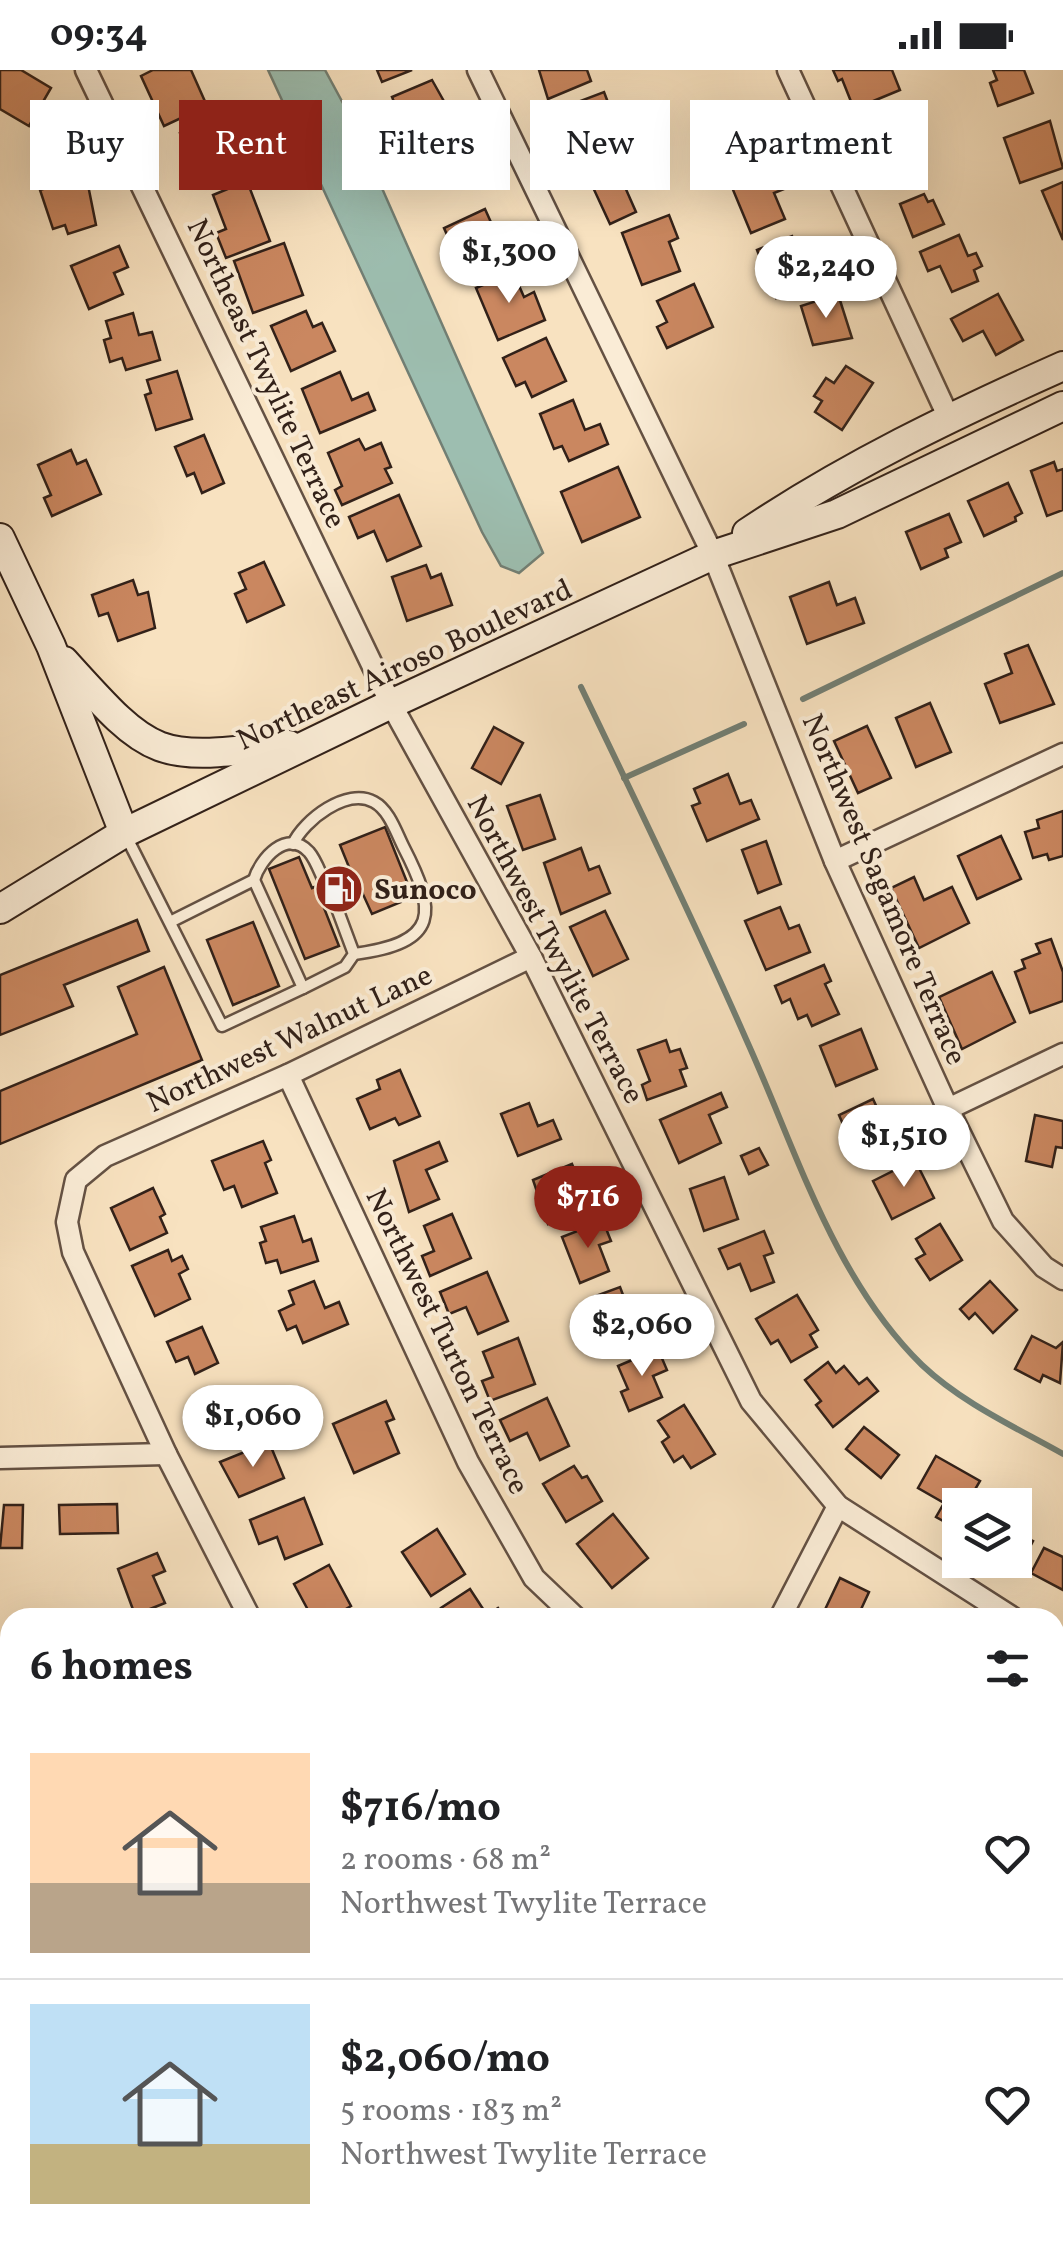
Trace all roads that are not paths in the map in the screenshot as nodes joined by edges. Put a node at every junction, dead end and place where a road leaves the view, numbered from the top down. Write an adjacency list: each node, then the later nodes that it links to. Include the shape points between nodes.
1 (86, 70): 10 (street, Northeast Twylite Terrace)
2 (478, 70): 8 (street, Northwest Sagamore Terrace)
3 (788, 70): 6 (street)
4 (1063, 366): 6 (main road, Northeast Airoso Boulevard)
5 (1063, 406): 8 (main road, Northeast Airoso Boulevard, via 836,514)
6 (948, 416): 8 (main road, Northeast Airoso Boulevard, via 824,482)
7 (0, 538): 9 (main road)
8 (713, 555): 10 (main road, Northeast Airoso Boulevard); 15 (street, Northwest Sagamore Terrace)
9 (51, 646): 11 (main road, via 135,736 167,752 205,755); 13 (main road)
10 (390, 704): 11 (main road, Northeast Airoso Boulevard); 22 (street, Northwest Twylite Terrace)
11 (310, 742): 13 (main road, Northeast Airoso Boulevard)
12 (1063, 754): 15 (street)
13 (124, 834): 19 (main road, Northeast Airoso Boulevard); 20 (lane)
14 (293, 844): 16 (lane, via 271,850); 17 (lane, via 308,850); 21 (lane, via 311,818 355,798 384,810 428,900 428,916 386,948)
15 (835, 861): 26 (street, Northwest Sagamore Terrace)
16 (254, 880): 20 (lane); 23 (lane)
17 (325, 882)
18 (335, 903): 21 (lane)
19 (0, 909)
20 (170, 922): 23 (lane, via 222,1026)
21 (354, 954): 23 (lane, via 346,967)
22 (531, 958): 25 (street, Northwest Walnut Lane); 30 (street, Northwest Twylite Terrace, via 752,1401)
23 (303, 988)
24 (1063, 1054): 26 (street)
25 (288, 1076): 28 (street, Northwest Walnut Lane, via 105,1156 76,1180 67,1222 73,1252); 32 (street, Northwest Turton Terrace, via 468,1462 534,1578)
26 (948, 1109): 27 (street, Northwest Sagamore Terrace, via 1003,1221)
27 (1063, 1279)
28 (166, 1454): 29 (street); 31 (street)
29 (0, 1458)
30 (838, 1506): 33 (street); 34 (street, Northwest Twylite Terrace)
31 (245, 1608)
32 (566, 1608)
33 (785, 1608)
34 (997, 1608)

